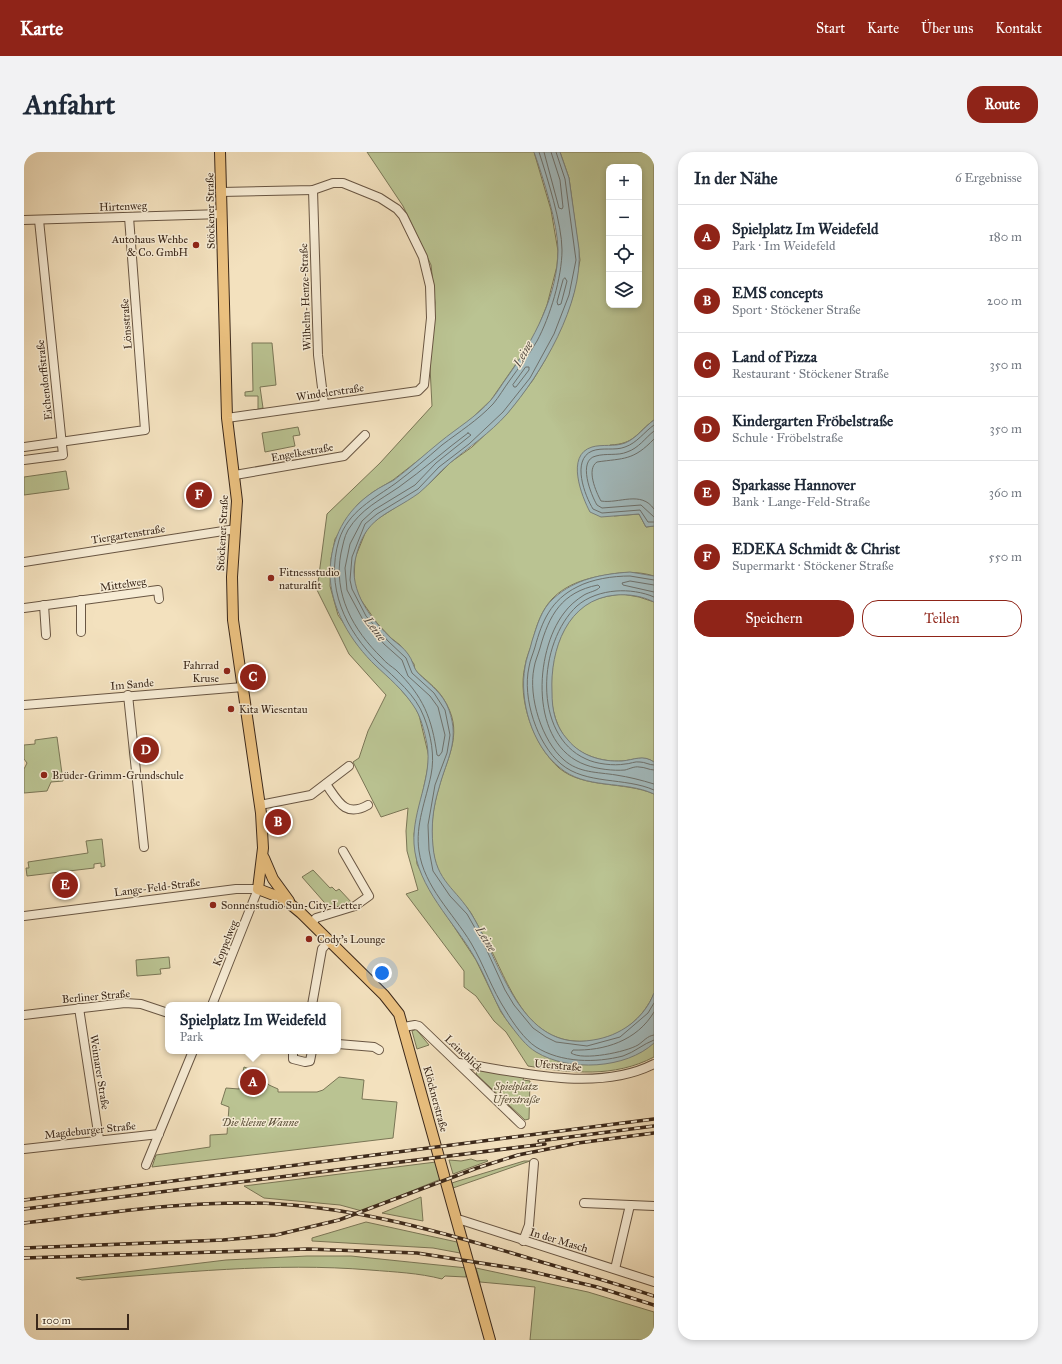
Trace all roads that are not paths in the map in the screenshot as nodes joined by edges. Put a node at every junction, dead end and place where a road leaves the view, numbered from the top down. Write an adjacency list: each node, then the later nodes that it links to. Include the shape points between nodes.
1 (220, 152): 3 (main road, Stöckener Straße)
2 (313, 190): 3 (street); 8 (street, Wilhelm-Henze-Straße, via 318,355); 8 (street, Windelerstraße, via 332,183 353,186 389,203 403,216 423,257 430,286 431,318 424,385 418,391)
3 (221, 192): 4 (main road, Stöckener Straße)
4 (222, 214): 5 (street, Hirtenweg); 9 (main road, Stöckener Straße)
5 (129, 217): 7 (street, Hirtenweg); 11 (street, Lönsstraße, via 145,430)
6 (24, 220): 7 (street, Hirtenweg)
7 (39, 220): 11 (street, Eichendorffstraße)
8 (324, 404): 9 (street, Windelerstraße)
9 (227, 418): 14 (main road, Stöckener Straße)
10 (365, 435): 14 (street, Engelkestraße, via 344,456)
11 (61, 442): 12 (street); 13 (street, via 63,455)
12 (24, 447)
13 (24, 460)
14 (235, 475): 15 (main road, Stöckener Straße)
15 (236, 529): 16 (street, Tiergartenstraße); 23 (main road, Stöckener Straße, via 232,605 234,635)
16 (24, 562)
17 (159, 599): 18 (street, Mittelweg, via 158,590)
18 (81, 600): 19 (street, Mittelweg); 21 (street)
19 (44, 606): 20 (street, Mittelweg); 22 (street)
20 (24, 608)
21 (81, 632)
22 (46, 635)
23 (243, 687): 24 (street, Im Sande); 28 (main road, Stöckener Straße)
24 (128, 695): 25 (street, Im Sande); 30 (street)
25 (24, 705)
26 (349, 766): 27 (street)
27 (326, 784): 28 (street, via 311,795); 29 (street, via 343,807 355,810)
28 (260, 805): 32 (main road, Stöckener Straße)
29 (368, 805)
30 (144, 847)
31 (343, 851): 36 (street, via 369,896 355,906 316,918)
32 (263, 855): 33 (main road, Stöckener Straße); 34 (main road, via 273,879)
33 (258, 889): 34 (main road, Lange-Feld-Straße); 35 (street, Lange-Feld-Straße, via 228,890); 38 (street, Koppelweg)
34 (291, 904): 36 (main road, Klöcknerstraße)
35 (24, 916)
36 (312, 922): 37 (main road, Klöcknerstraße)
37 (329, 940): 39 (street, via 322,949); 43 (main road, Klöcknerstraße, via 395,1006)
38 (213, 1002)
39 (313, 1002)
40 (79, 1008): 41 (street, Berliner Straße, via 125,1003 141,1004); 42 (street, Berliner Straße); 53 (street, Weimarer Straße)
41 (165, 1012)
42 (24, 1015)
43 (404, 1027): 49 (street, Leineblick, via 419,1026); 60 (main road, Klöcknerstraße)
44 (341, 1044): 45 (street, via 374,1047)
45 (379, 1050)
46 (192, 1054): 52 (street)
47 (293, 1054): 48 (street, via 293,1059 305,1062 310,1061)
48 (311, 1054)
49 (459, 1063): 50 (street, Uferstraße, via 568,1079 613,1077 633,1073); 51 (street, Leineblick)
50 (654, 1064)
51 (521, 1124)
52 (158, 1134): 53 (street, Magdeburger Straße); 56 (street)
53 (99, 1139): 54 (street, Magdeburger Straße)
54 (24, 1149)
55 (534, 1163): 61 (street, via 529,1225)
56 (146, 1164)
57 (584, 1203): 58 (street)
58 (630, 1205): 59 (street); 62 (street)
59 (654, 1206)
60 (457, 1221): 61 (street, In der Masch, via 461,1220); 64 (main road, Klöcknerstraße)
61 (524, 1241): 62 (street, In der Masch)
62 (615, 1269): 63 (street, In der Masch)
63 (654, 1282)
64 (490, 1340)

